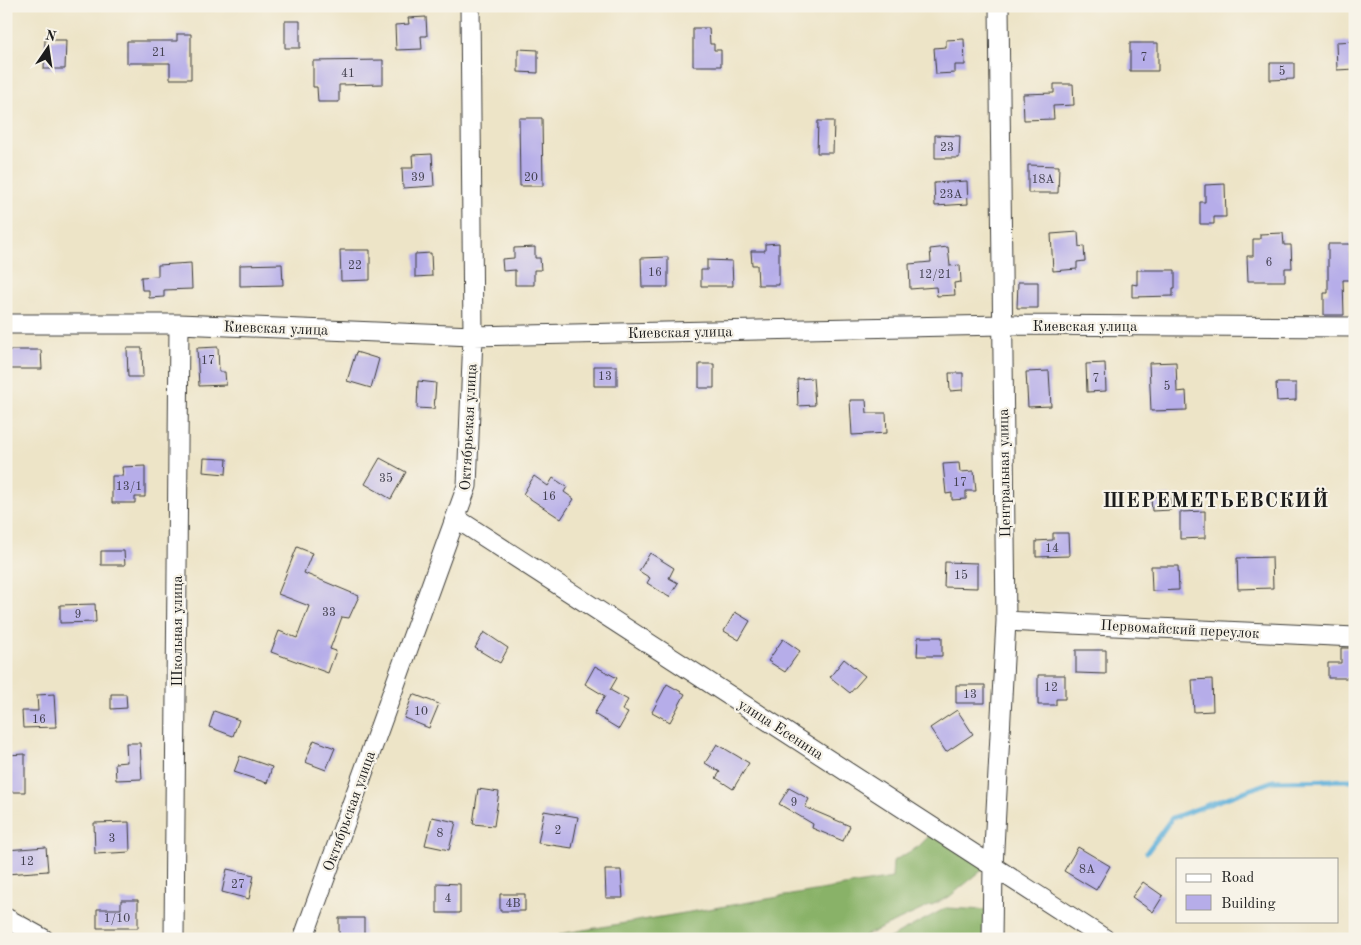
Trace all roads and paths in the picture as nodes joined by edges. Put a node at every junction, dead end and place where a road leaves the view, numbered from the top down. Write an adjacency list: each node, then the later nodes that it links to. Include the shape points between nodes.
1 (470, 6): 7 (street, Октябрьская улица)
2 (998, 6): 5 (street, Центральная улица)
3 (6, 324): 4 (street, Киевская улица)
4 (179, 324): 7 (street, Киевская улица); 14 (street, Школьная улица)
5 (1002, 325): 6 (street, Киевская улица); 7 (street, Киевская улица); 9 (street, Центральная улица)
6 (1355, 327)
7 (473, 336): 8 (street, Октябрьская улица, via 467,486)
8 (457, 519): 11 (street, улица Есенина); 15 (street, Октябрьская улица, via 444,545)
9 (1006, 621): 10 (street, Первомайский переулок); 11 (street, Центральная улица)
10 (1355, 637)
11 (993, 867): 16 (street, Центральная улица); 17 (street, улица Есенина)
12 (6, 918): 13 (street)
13 (44, 939)
14 (174, 939)
15 (303, 939)
16 (992, 939)
17 (1105, 939)

